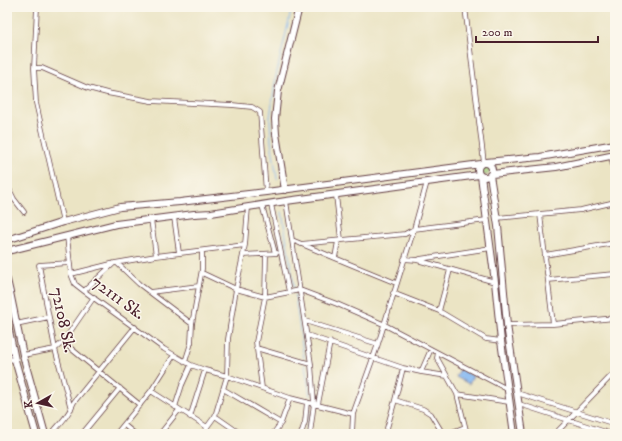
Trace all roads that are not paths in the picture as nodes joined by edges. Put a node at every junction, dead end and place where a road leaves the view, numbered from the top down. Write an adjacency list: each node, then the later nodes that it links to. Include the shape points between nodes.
1 (37, 7): 4 (street)
2 (299, 7): 17 (main road, via 278,91 275,119)
3 (465, 7): 7 (street)
4 (34, 68): 18 (street, via 42,68 88,88 151,101 252,107 260,112); 31 (street, via 36,104)
5 (615, 144): 7 (main road, via 540,157)
6 (613, 155): 8 (main road, via 556,167); 12 (street)
7 (484, 163): 9 (main road, via 492,166); 10 (main road, via 478,167); 17 (main road)
8 (499, 173): 9 (main road); 14 (main road, via 492,178)
9 (491, 174): 10 (main road, via 486,177); 14 (main road)
10 (480, 175): 11 (main road); 15 (main road)
11 (470, 176): 13 (main road); 15 (main road, via 476,177)
12 (615, 178)
13 (426, 182): 19 (main road); 32 (street)
14 (492, 183): 28 (main road)
15 (482, 184): 30 (main road)
16 (7, 185): 25 (street)
17 (285, 190): 18 (main road)
18 (266, 192): 31 (main road, via 120,208)
19 (336, 195): 20 (main road); 36 (street)
20 (286, 201): 22 (main road); 35 (street)
21 (615, 202): 26 (street, via 581,210)
22 (271, 204): 23 (main road); 43 (street)
23 (262, 205): 24 (main road); 45 (street)
24 (248, 207): 27 (main road); 39 (street)
25 (24, 212)
26 (540, 214): 28 (street); 48 (street)
27 (174, 217): 29 (main road); 44 (street)
28 (497, 218): 81 (main road)
29 (151, 220): 33 (main road, via 116,224); 49 (street)
30 (487, 220): 32 (street); 40 (main road)
31 (63, 222): 34 (main road)
32 (414, 229): 36 (street, via 405,234); 51 (street)
33 (67, 236): 42 (main road); 53 (street, 72111 Sk.)
34 (7, 240)
35 (292, 240): 38 (street); 65 (street)
36 (340, 240): 38 (street); 50 (street)
37 (615, 243): 48 (street)
38 (301, 244): 50 (street)
39 (245, 245): 41 (street); 47 (street)
40 (491, 248): 52 (street); 61 (main road)
41 (202, 250): 44 (street); 56 (street)
42 (7, 251)
43 (281, 252): 45 (street); 68 (street)
44 (179, 253): 49 (street)
45 (276, 253): 46 (street)
46 (266, 254): 47 (street); 71 (street)
47 (243, 255): 64 (street)
48 (545, 255): 60 (street)
49 (156, 256): 54 (street)
50 (334, 258): 62 (street)
51 (404, 260): 52 (street); 62 (street)
52 (417, 260): 55 (street)
53 (69, 263): 57 (street, 72111 Sk.); 73 (street, 72108 Sk., via 39,265)
54 (116, 263): 57 (street); 66 (street); 67 (street)
55 (450, 270): 61 (street); 72 (street)
56 (202, 273): 63 (street); 64 (street)
57 (71, 274): 66 (street, 72111 Sk., via 75,284)
58 (615, 274): 60 (street)
59 (7, 280): 77 (main road)
60 (548, 280): 80 (street)
61 (495, 282): 84 (main road)
62 (396, 283): 69 (street)
63 (199, 286): 67 (street); 78 (street)
64 (236, 289): 71 (street); 104 (street, via 228,339)
65 (300, 290): 68 (street); 76 (street); 79 (street)
66 (84, 291): 70 (street, 72111 Sk.)
67 (150, 292): 78 (street)
68 (289, 292): 71 (street)
69 (393, 293): 72 (street); 79 (street)
70 (94, 297): 82 (street, 72111 Sk.); 85 (street)
71 (265, 297): 88 (street)
72 (439, 311): 84 (street, via 486,339)
73 (49, 317): 77 (street); 89 (street, 72108 Sk.)
74 (615, 318): 80 (street)
75 (7, 321): 96 (main road)
76 (305, 321): 83 (street); 87 (street)
77 (16, 324): 92 (main road)
78 (192, 324): 97 (street, via 191,343)
79 (384, 324): 87 (street); 90 (street)
80 (552, 324): 81 (street)
81 (507, 325): 113 (main road)
82 (134, 326): 93 (street, 72111 Sk.); 102 (street)
83 (307, 335): 86 (street); 99 (street)
84 (501, 341): 110 (main road)
85 (63, 342): 89 (street); 102 (street)
86 (330, 342): 94 (street); 119 (street)
87 (378, 344): 94 (street)
88 (256, 348): 99 (street); 108 (street)
89 (56, 349): 92 (street); 122 (street, 72108 Sk.)
90 (431, 349): 91 (street); 103 (street)
91 (438, 353): 105 (street, via 437,358); 110 (street)
92 (23, 355): 135 (main road)
93 (174, 355): 97 (street, 72111 Sk.); 111 (street)
94 (373, 357): 100 (street); 124 (street)
95 (7, 359): 96 (street)
96 (15, 360): 134 (main road)
97 (185, 362): 98 (street, 72111 Sk.)
98 (191, 364): 101 (street, 72111 Sk.); 121 (street, via 182,385)
99 (311, 364): 119 (street)
100 (403, 368): 103 (street); 115 (street)
101 (205, 370): 104 (street, 72111 Sk.); 126 (street)
102 (99, 371): 107 (street); 122 (street)
103 (421, 372): 105 (street)
104 (227, 376): 108 (street, 72111 Sk.); 109 (street)
105 (447, 376): 112 (street)
106 (615, 378): 123 (street, via 611,376)
107 (120, 388): 118 (street); 137 (street)
108 (262, 388): 114 (street, 72111 Sk.)
109 (223, 389): 125 (street); 128 (street)
110 (508, 389): 117 (main road)
111 (151, 392): 118 (street); 121 (street)
112 (457, 394): 117 (street); 132 (street)
113 (517, 394): 120 (main road); 123 (street)
114 (290, 398): 116 (street, 72111 Sk.); 128 (street)
115 (395, 400): 147 (street, via 387,428); 148 (street, via 424,409 431,414)
116 (307, 402): 119 (street, 72111 Sk.); 144 (street)
117 (509, 402): 151 (main road)
118 (140, 404): 130 (street)
119 (316, 404): 124 (street, 72111 Sk.); 145 (street)
120 (519, 404): 127 (street); 152 (main road)
121 (177, 408): 126 (street); 140 (street)
122 (71, 409): 136 (street)
123 (576, 412): 127 (street); 129 (street)
124 (353, 414): 146 (street)
125 (215, 416): 131 (street); 142 (street)
126 (190, 417): 131 (street)
127 (568, 420): 133 (street); 153 (street)
128 (281, 423): 143 (street)
129 (615, 424)
130 (124, 425): 138 (street); 139 (street)
131 (207, 427): 141 (street)
132 (465, 427): 149 (street); 150 (street)
133 (595, 429): 154 (street); 155 (street)
134 (36, 434)
135 (44, 434)
136 (51, 434)
137 (82, 434)
138 (116, 434)
139 (136, 434)
140 (160, 434)
141 (205, 434)
142 (239, 434)
143 (273, 434)
144 (301, 434)
145 (310, 434)
146 (352, 434)
147 (390, 434)
148 (443, 434)
149 (447, 434)
150 (467, 434)
151 (514, 434)
152 (523, 434)
153 (555, 434)
154 (593, 434)
155 (612, 434)

